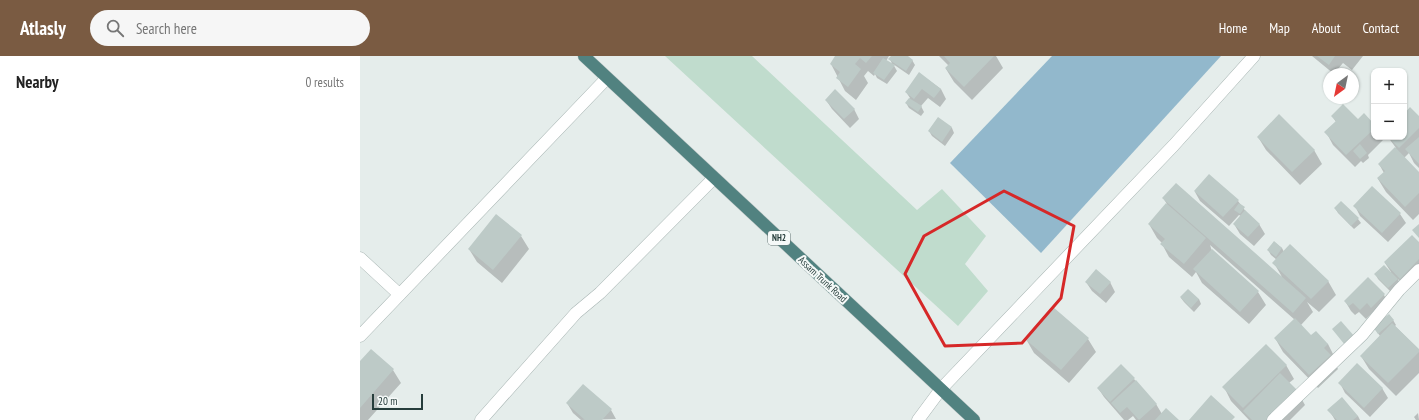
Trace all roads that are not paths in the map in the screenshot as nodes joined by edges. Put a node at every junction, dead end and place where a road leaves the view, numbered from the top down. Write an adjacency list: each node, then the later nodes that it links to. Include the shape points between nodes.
1 (584, 56): 3 (highway, Assam Trunk Road / NH2)
2 (1254, 56): 9 (street, via 1174,145)
3 (607, 78): 4 (highway, Assam Trunk Road / NH2); 7 (street)
4 (714, 178): 9 (highway, Assam Trunk Road / NH2); 10 (street, via 600,293 576,313)
5 (360, 258): 7 (street)
6 (1419, 270): 13 (street, via 1362,334)
7 (399, 294): 8 (street)
8 (360, 336)
9 (941, 389): 11 (street); 12 (highway, Assam Trunk Road / NH2)
10 (481, 420)
11 (918, 420)
12 (974, 420)
13 (1273, 420)

